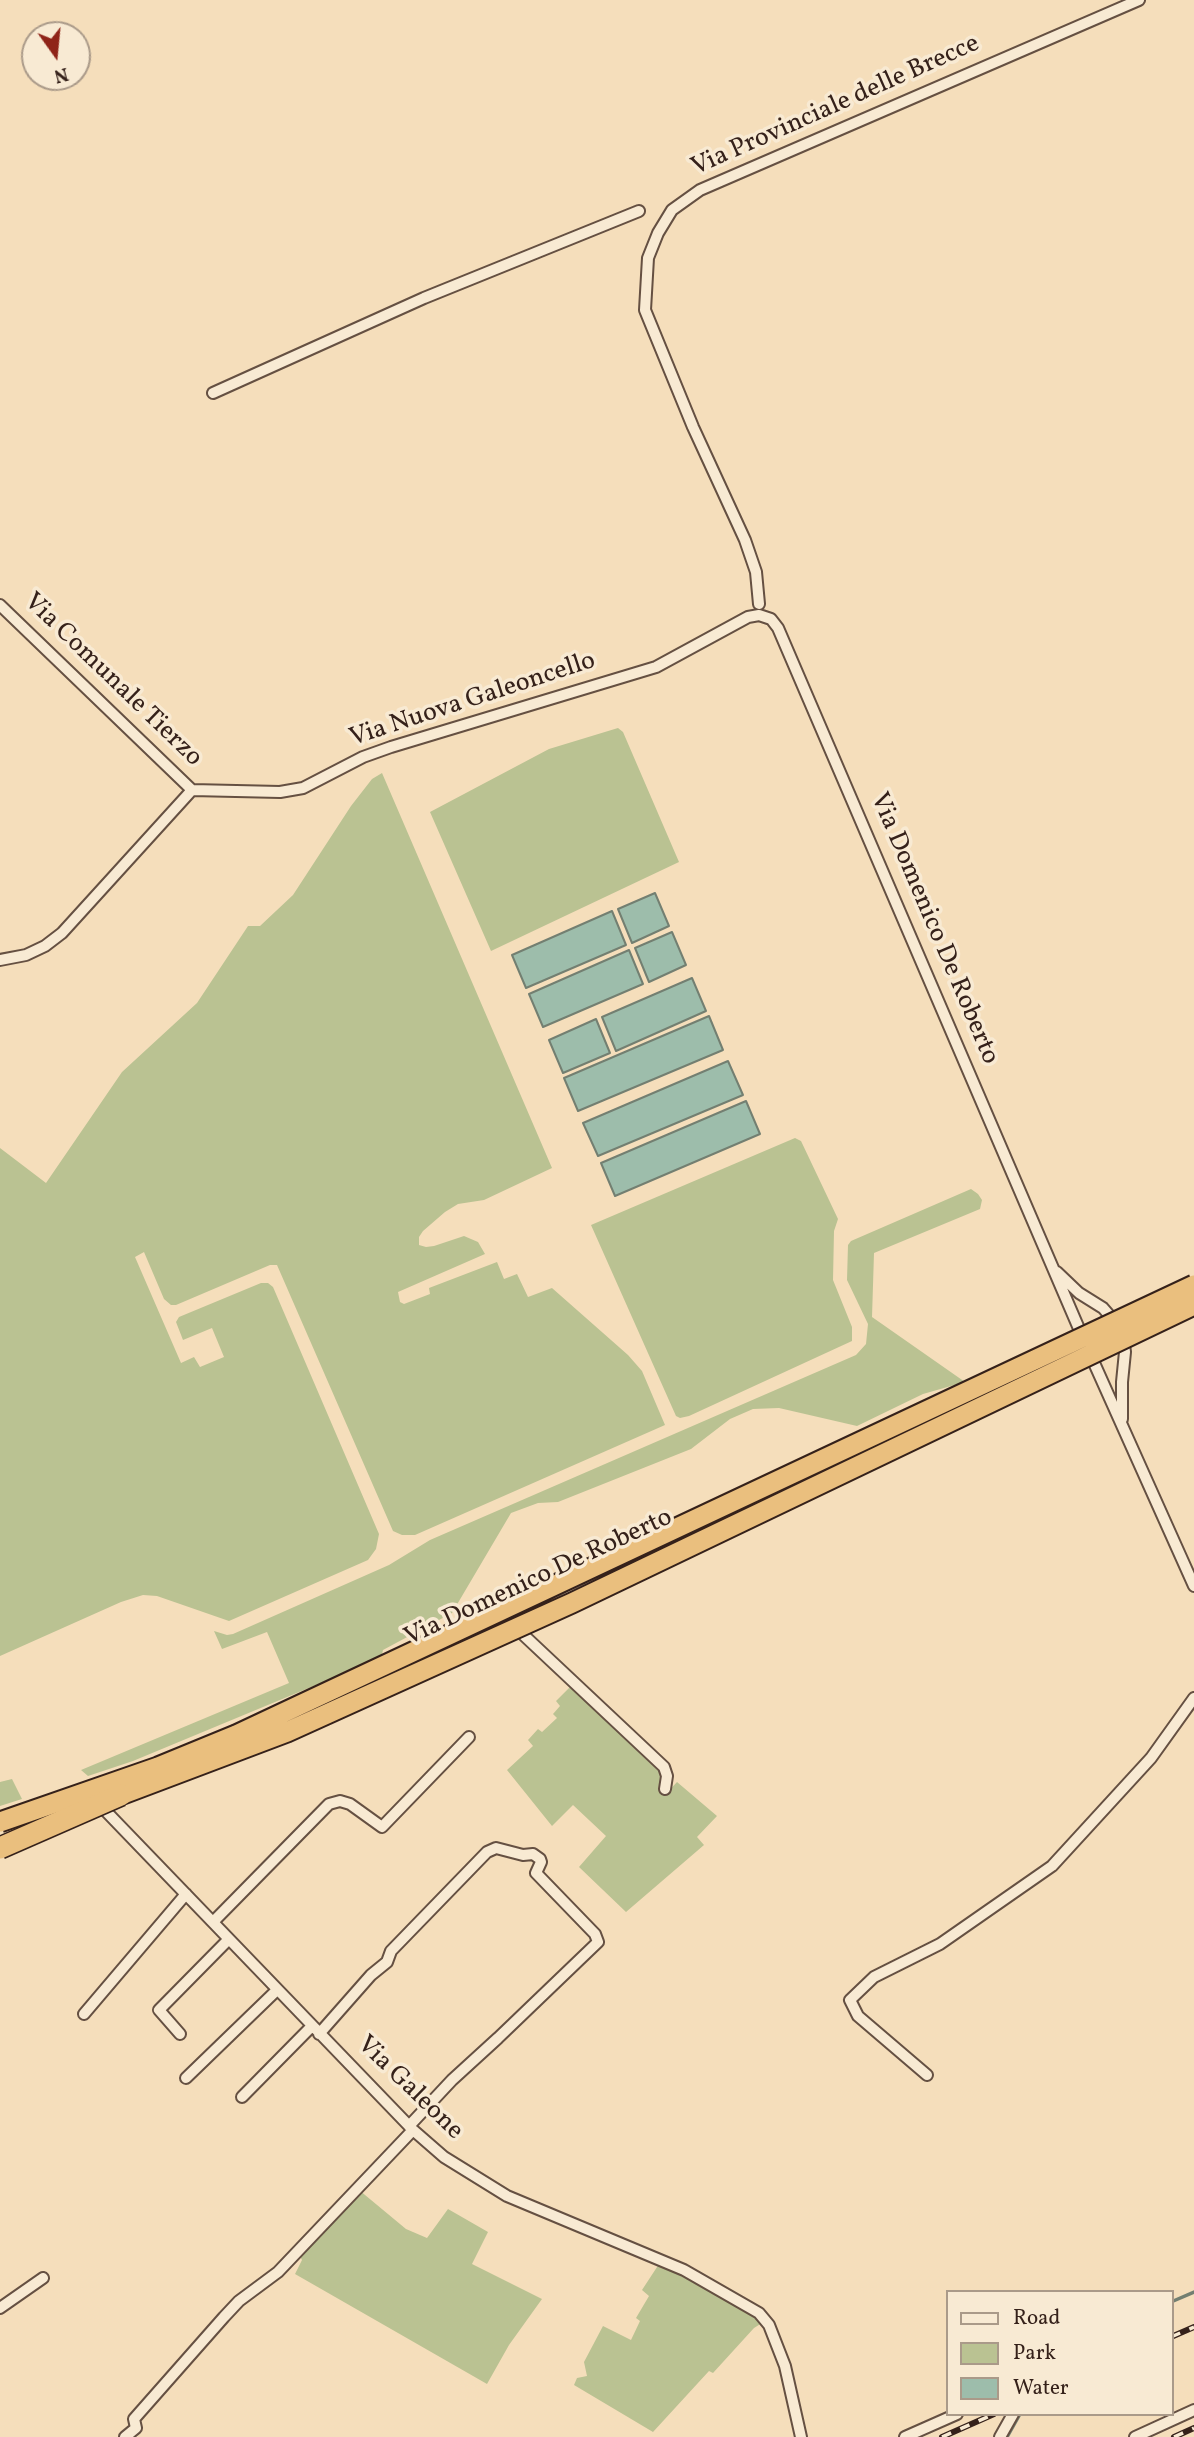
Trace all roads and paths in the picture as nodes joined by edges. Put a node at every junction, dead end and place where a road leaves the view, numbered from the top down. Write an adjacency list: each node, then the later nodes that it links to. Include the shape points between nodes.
1 (1139, 0): 5 (street, Via Provinciale delle Brecce, via 700,190 672,210 665,221 648,258 645,310 745,540 756,572)
2 (639, 211): 3 (street, via 424,298)
3 (213, 393)
4 (0, 606): 6 (street, Via Comunale Tierzo)
5 (759, 610): 6 (street, Via Nuova Galeoncello, via 656,667 391,747 303,788 280,792); 8 (street, Via Domenico De Roberto, via 778,628)
6 (192, 790): 7 (street, via 62,933 26,955)
7 (0, 960)
8 (1054, 1269): 12 (street, Via Domenico De Roberto, via 1103,1308); 13 (street, Via Domenico De Roberto)
9 (1194, 1285): 22 (highway, bridge, via 236,1735)
10 (1194, 1295): 12 (street, Via Domenico De Roberto)
11 (1194, 1304): 20 (highway, bridge, via 572,1603 287,1732)
12 (1121, 1329): 13 (street, Via Domenico De Roberto); 14 (street, Via Domenico De Roberto, via 1125,1352)
13 (1086, 1345): 14 (street, Via Domenico De Roberto); 16 (street, Via Domenico De Roberto)
14 (1122, 1425): 15 (street, Via Domenico De Roberto)
15 (1194, 1586)
16 (507, 1619): 19 (street, via 664,1767); 21 (street, Via Domenico De Roberto, via 283,1723)
17 (1194, 1698): 33 (street, via 1151,1758 1052,1866 940,1944 874,1977 850,2000 858,2016)
18 (469, 1737): 27 (street, via 382,1828 350,1804 329,1804)
19 (665, 1790)
20 (121, 1795): 24 (highway, bridge); 25 (highway, bridge)
21 (93, 1798): 23 (street, Via Domenico De Roberto); 26 (street, Via Galeone)
22 (0, 1822)
23 (0, 1829)
24 (0, 1836)
25 (0, 1848)
26 (186, 1895): 27 (street, Via Galeone); 30 (street)
27 (213, 1922): 28 (street, Via Galeone)
28 (229, 1939): 29 (street, Via Galeone); 32 (street, via 159,2010)
29 (277, 1990): 31 (street, Via Galeone); 34 (street)
30 (84, 2014)
31 (316, 2030): 35 (street); 36 (street, Via Galeone); 36 (street, via 387,1962 391,1951 487,1852 496,1848 540,1859 538,1876 598,1942 452,2080)
32 (180, 2034)
33 (927, 2075)
34 (186, 2078)
35 (242, 2097)
36 (411, 2128): 42 (street, via 278,2272 231,2309 134,2419 136,2428); 43 (street, Via Galeone, via 444,2157 507,2196 684,2270 759,2313 769,2325 785,2366)
37 (43, 2278): 38 (street)
38 (0, 2308)
39 (1194, 2410): 46 (street)
40 (952, 2416): 44 (street)
41 (1012, 2416): 45 (street)
42 (125, 2437)
43 (801, 2437)
44 (905, 2437)
45 (1000, 2437)
46 (1135, 2437)

